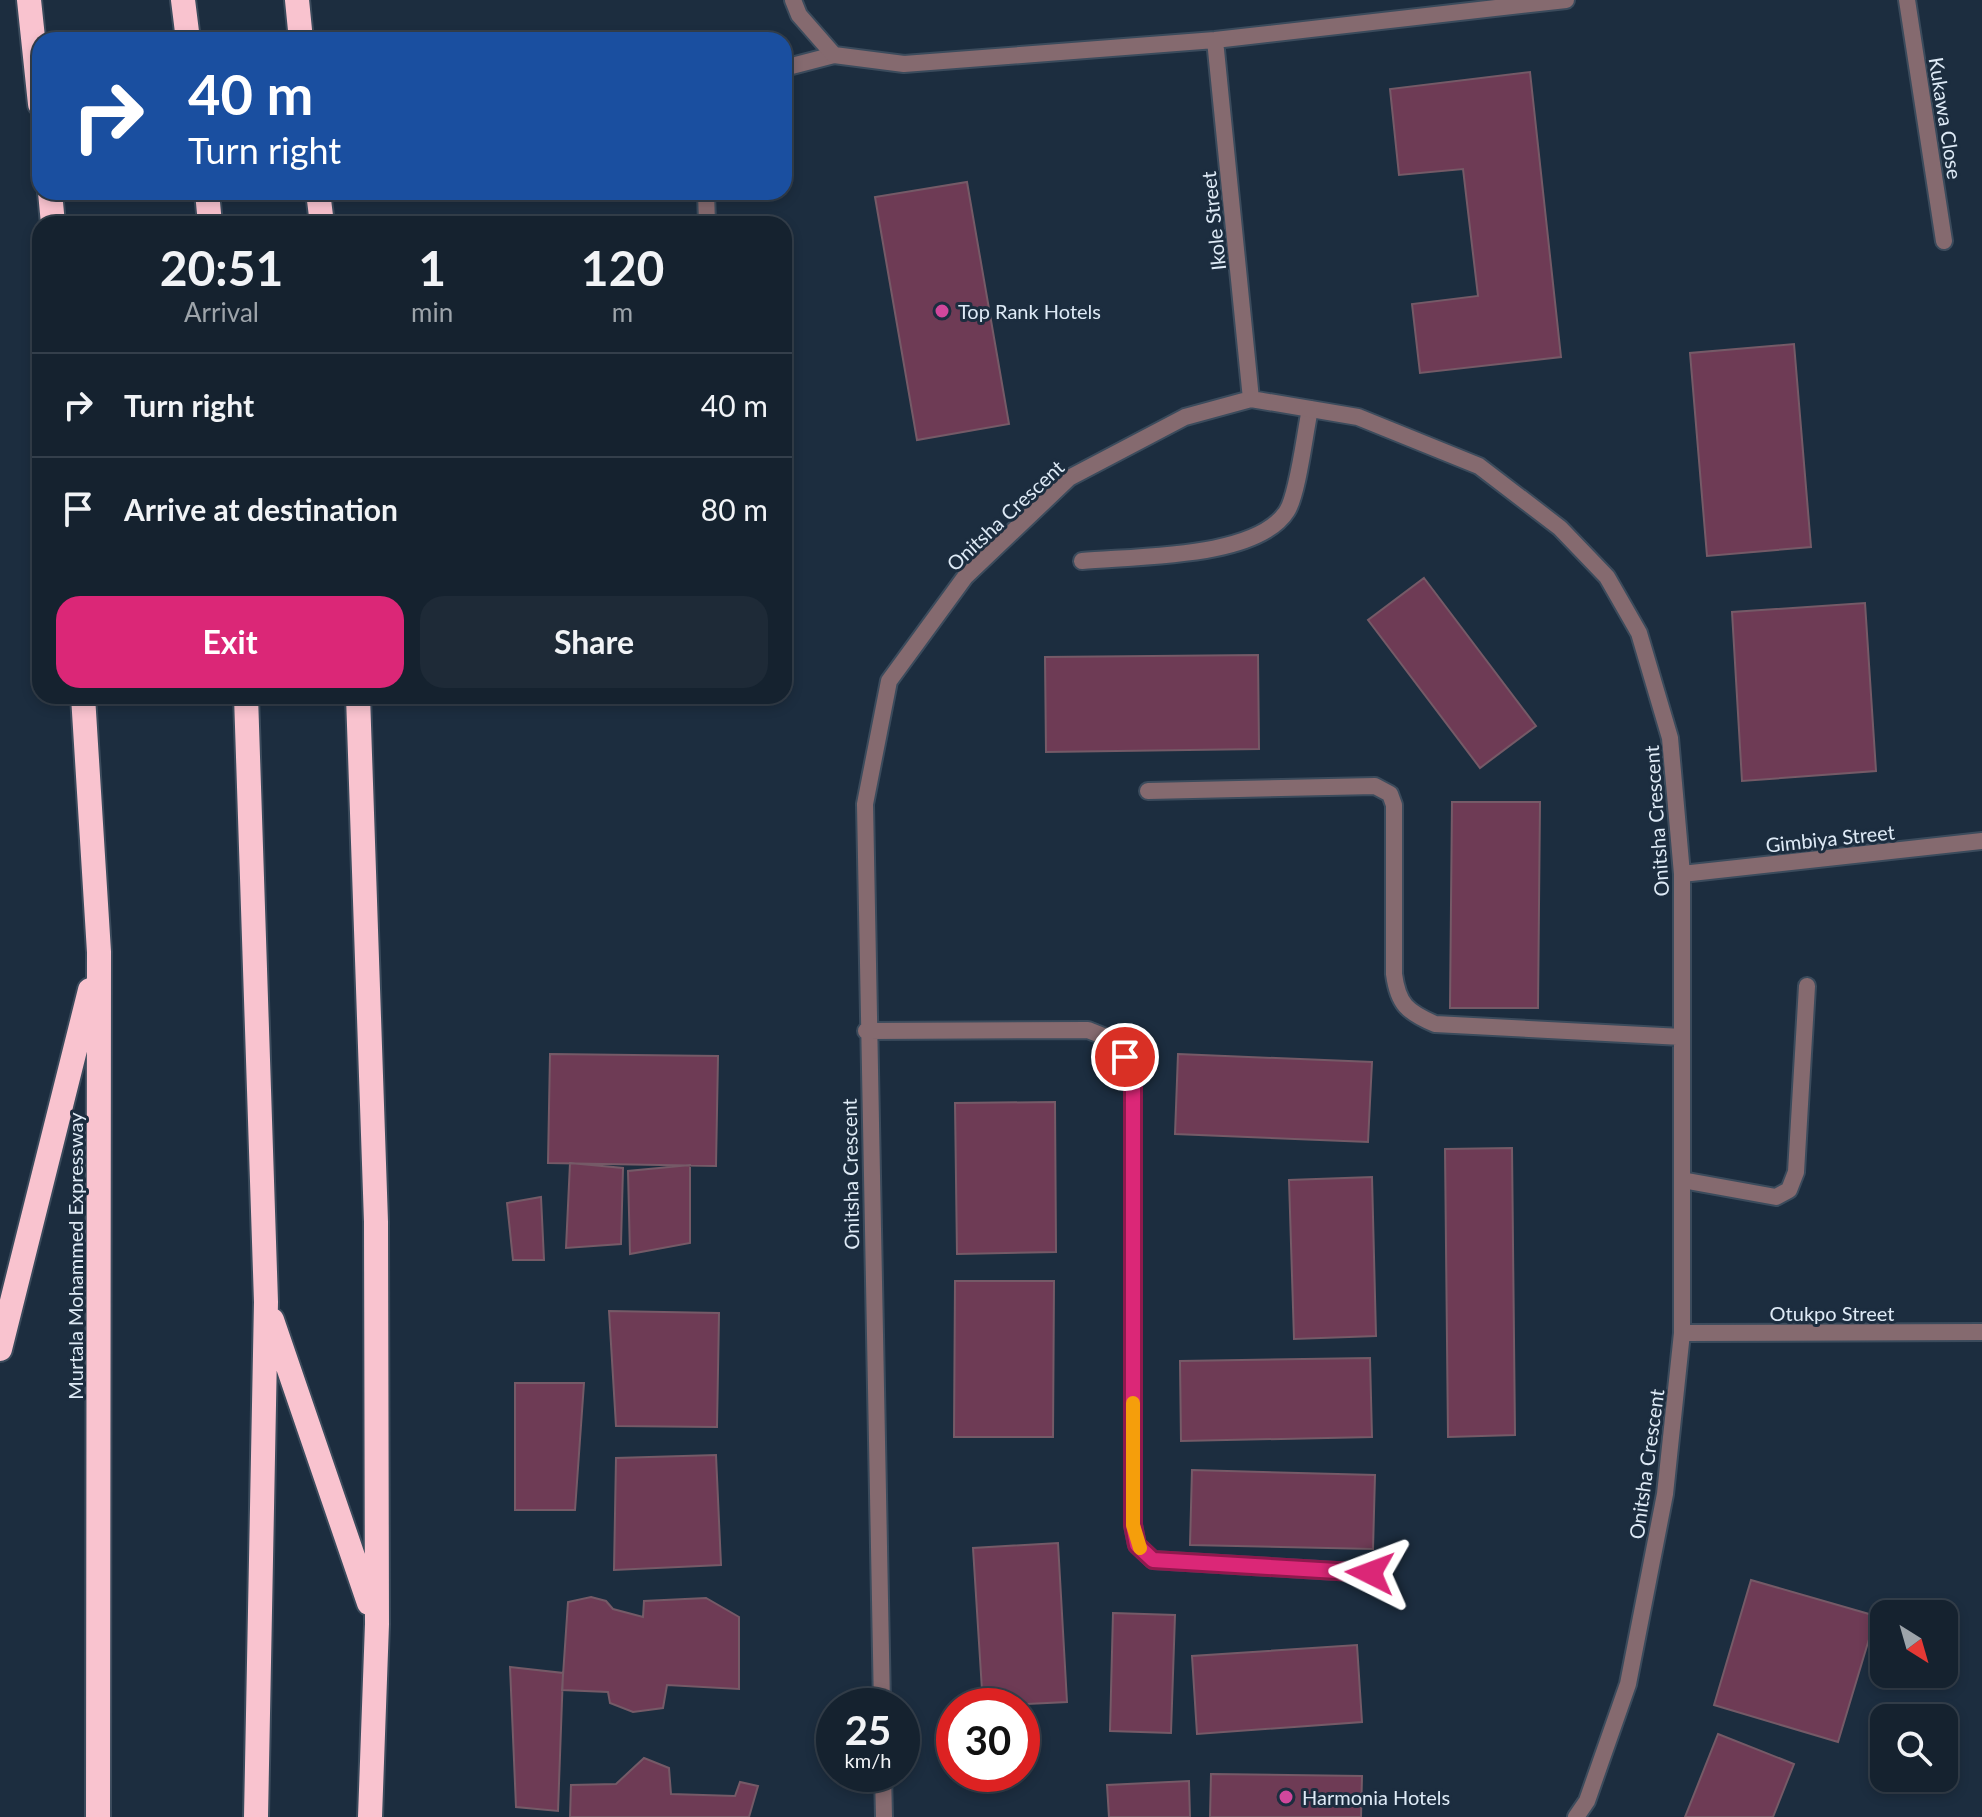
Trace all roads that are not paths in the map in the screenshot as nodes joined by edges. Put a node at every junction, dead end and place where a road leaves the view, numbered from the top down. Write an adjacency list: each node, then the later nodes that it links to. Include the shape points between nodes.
1 (29, 0): 7 (highway)
2 (297, 0): 9 (highway)
3 (793, 0): 11 (street, via 799,15)
4 (1566, 0): 10 (street)
5 (1907, 0): 13 (street, Kukawa Close)
6 (184, 2): 8 (highway)
7 (32, 32)
8 (187, 32)
9 (300, 32)
10 (1215, 40): 11 (street, via 904,64); 14 (street, Ikole Street)
11 (834, 55): 12 (street)
12 (792, 66)
13 (1944, 241)
14 (1251, 399): 15 (street, Onitsha Crescent); 25 (street, Onitsha Crescent, via 1185,417 1069,478 965,577 889,681 865,804)
15 (1310, 409): 16 (street, via 1289,509 1273,529 1234,546); 22 (street, Onitsha Crescent, via 1358,417 1479,466 1560,528 1607,577 1639,633 1670,738)
16 (1082, 561)
17 (84, 704): 23 (highway, Murtala Mohammed Expressway)
18 (246, 704): 28 (highway)
19 (358, 704): 33 (highway, via 376,1222)
20 (1148, 791): 26 (street, via 1375,786 1390,794 1394,805 1394,974 1397,999 1411,1014 1435,1024)
21 (1982, 841): 22 (street, Gimbiya Street)
22 (1682, 874): 26 (street, Onitsha Crescent)
23 (99, 952): 31 (highway); 36 (highway, Murtala Mohammed Expressway)
24 (1807, 986): 27 (street, via 1796,1172 1789,1190 1776,1197)
25 (866, 1031): 32 (street, via 1088,1030 1118,1042 1133,1072 1137,1545 1153,1560); 34 (street, Onitsha Crescent)
26 (1682, 1037): 27 (street, Onitsha Crescent)
27 (1682, 1180): 30 (street, Onitsha Crescent)
28 (266, 1302): 33 (highway); 37 (highway)
29 (1982, 1332): 30 (street, Otukpo Street)
30 (1682, 1333): 40 (street, Onitsha Crescent, via 1665,1494 1628,1684 1587,1801)
31 (0, 1349)
32 (1370, 1573)
33 (377, 1624): 38 (highway)
34 (882, 1688)
35 (883, 1792): 39 (street)
36 (98, 1817)
37 (256, 1817)
38 (370, 1817)
39 (884, 1817)
40 (1576, 1817)

